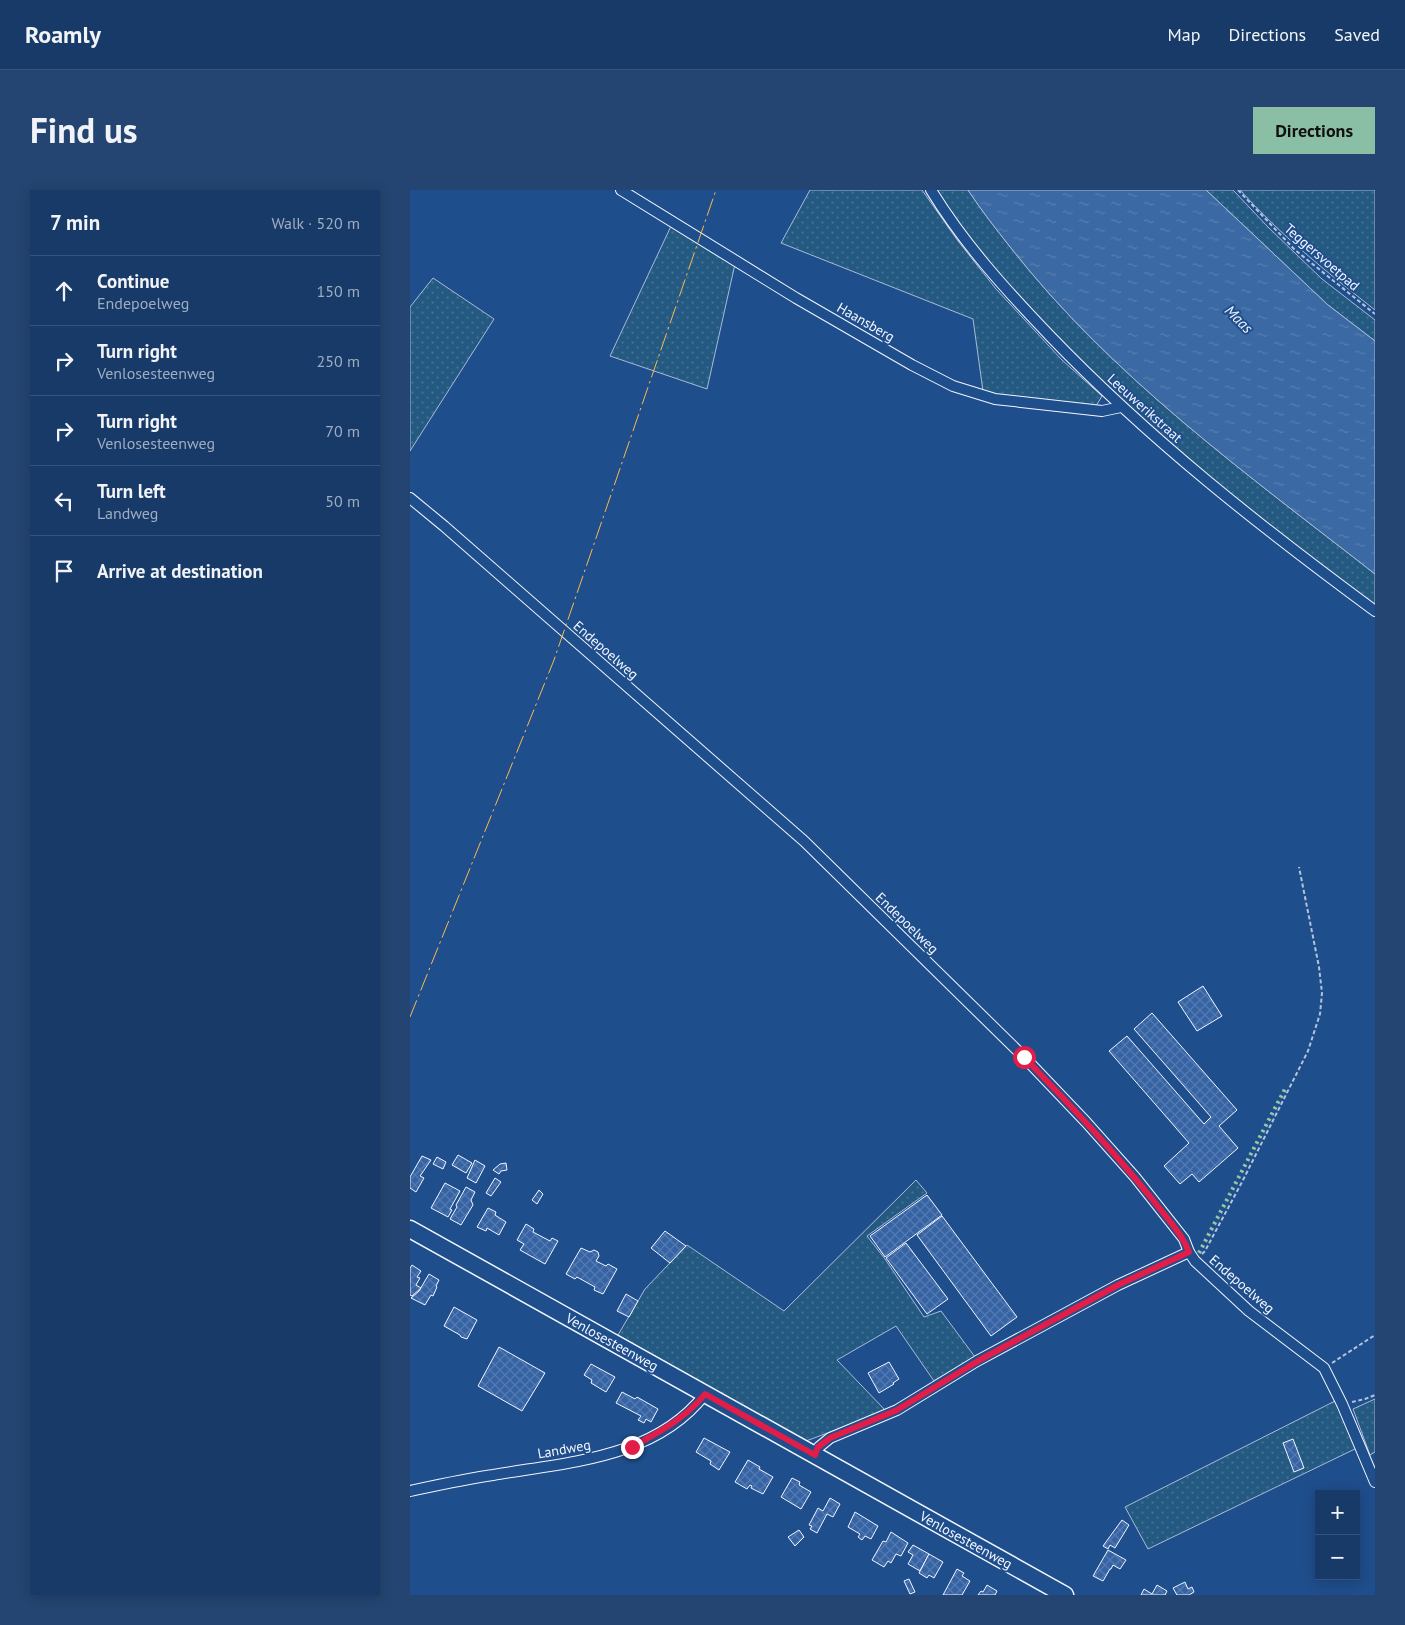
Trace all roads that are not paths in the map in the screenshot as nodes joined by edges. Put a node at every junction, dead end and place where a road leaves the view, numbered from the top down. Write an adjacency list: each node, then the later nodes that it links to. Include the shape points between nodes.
1 (621, 190): 3 (street, Haansberg, via 804,302 954,386 995,399 1102,411)
2 (931, 190): 3 (street, Leeuwerikstraat, via 1006,290)
3 (1121, 407): 5 (street, Leeuwerikstraat, via 1285,545)
4 (410, 498): 7 (street, Endepoelweg, via 804,841 1079,1115 1135,1177 1184,1240)
5 (1375, 611)
6 (410, 1229): 8 (main road, Venlosesteenweg)
7 (1192, 1256): 9 (street, via 1118,1285 978,1361 897,1410 830,1438 818,1447); 10 (street, Endepoelweg, via 1250,1311 1324,1368)
8 (705, 1394): 9 (main road, Venlosesteenweg); 11 (street, Landweg, via 683,1416 621,1451 577,1462)
9 (815, 1455): 12 (main road, Venlosesteenweg)
10 (1375, 1482)
11 (410, 1491)
12 (1066, 1595)

